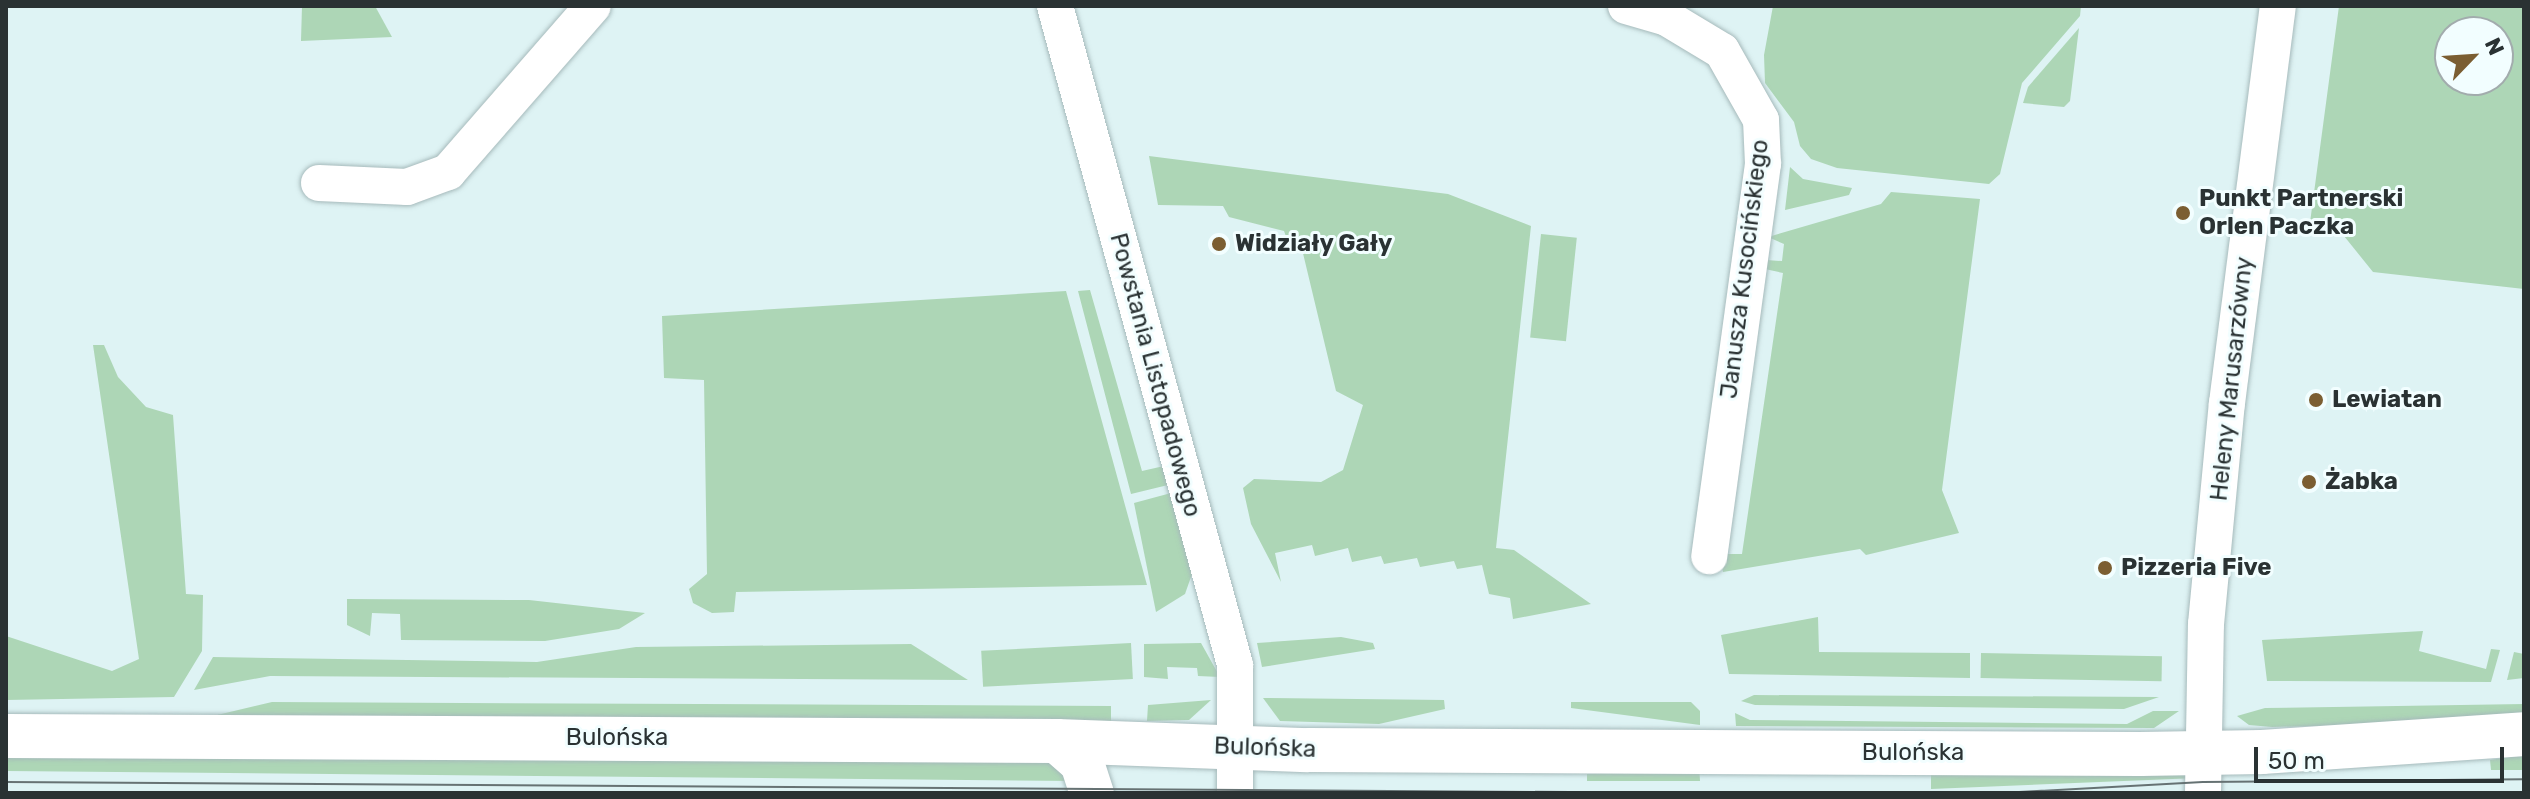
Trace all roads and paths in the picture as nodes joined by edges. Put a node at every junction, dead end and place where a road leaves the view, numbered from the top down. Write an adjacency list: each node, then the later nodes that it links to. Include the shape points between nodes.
1 (593, 6): 5 (street, via 448,172 407,187)
2 (1055, 6): 10 (street, Powstania Listopadowego, via 1235,665)
3 (1626, 6): 6 (street, Janusza Kusocińskiego, via 1667,18 1722,51 1745,85 1762,129 1763,164)
4 (2278, 6): 11 (street, Heleny Marusarzówny, via 2227,403 2206,624)
5 (319, 183)
6 (1709, 556)
7 (2524, 734): 11 (main road, Bulońska)
8 (6, 736): 9 (main road, Bulońska)
9 (1057, 741): 10 (main road, Bulońska); 12 (main road, via 1082,763)
10 (1239, 747): 11 (main road, Bulońska); 13 (street, Powstania Listopadowego)
11 (2202, 773)
12 (1092, 793)
13 (1235, 793)

